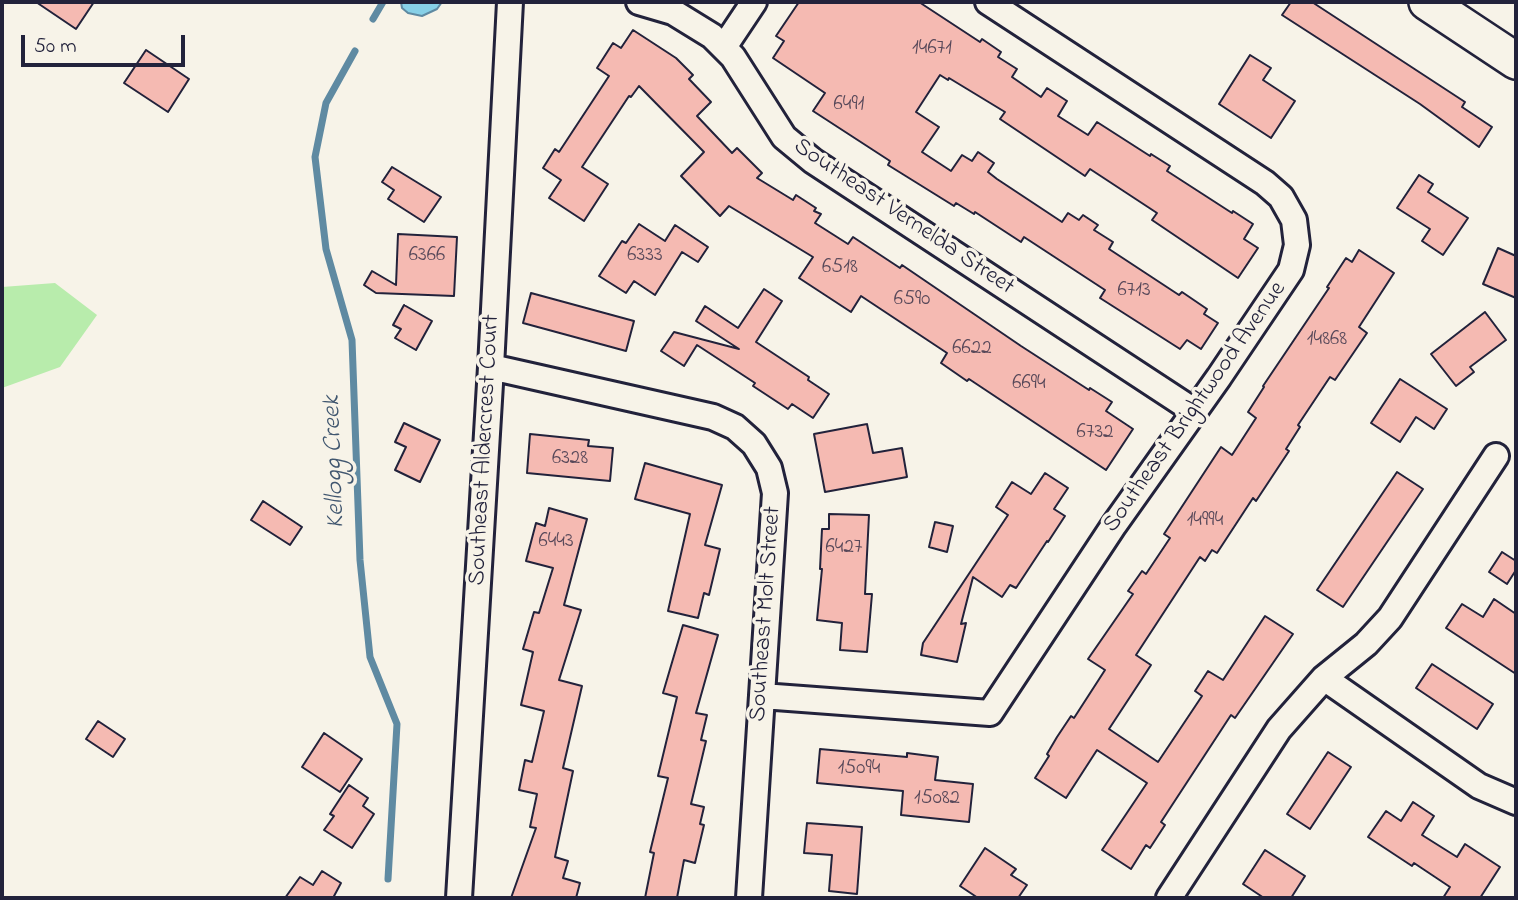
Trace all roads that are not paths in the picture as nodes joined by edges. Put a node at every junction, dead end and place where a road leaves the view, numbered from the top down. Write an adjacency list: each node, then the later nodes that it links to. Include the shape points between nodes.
1 (510, 2): 8 (street, Southeast Aldercrest Court)
2 (639, 2): 6 (street, Southeast Vernelda Street, via 694,23)
3 (754, 2): 6 (street)
4 (988, 2): 9 (street, Southeast Brightwood Avenue, via 1265,183 1288,207 1297,245 1291,270)
5 (1427, 2): 7 (main road)
6 (724, 47): 9 (street, Southeast Vernelda Street, via 784,137 813,161)
7 (1516, 61)
8 (491, 367): 12 (street, Southeast Molt Street, via 713,417 735,427 754,444 769,468 775,493); 14 (street, Southeast Aldercrest Court)
9 (1194, 411): 12 (street, Southeast Brightwood Avenue, via 990,713)
10 (1496, 456): 11 (street, via 1390,618)
11 (1324, 678): 13 (street, via 1479,786); 16 (street, via 1279,729)
12 (762, 696): 15 (street, Southeast Molt Street)
13 (1516, 802)
14 (458, 898)
15 (749, 898)
16 (1169, 898)

